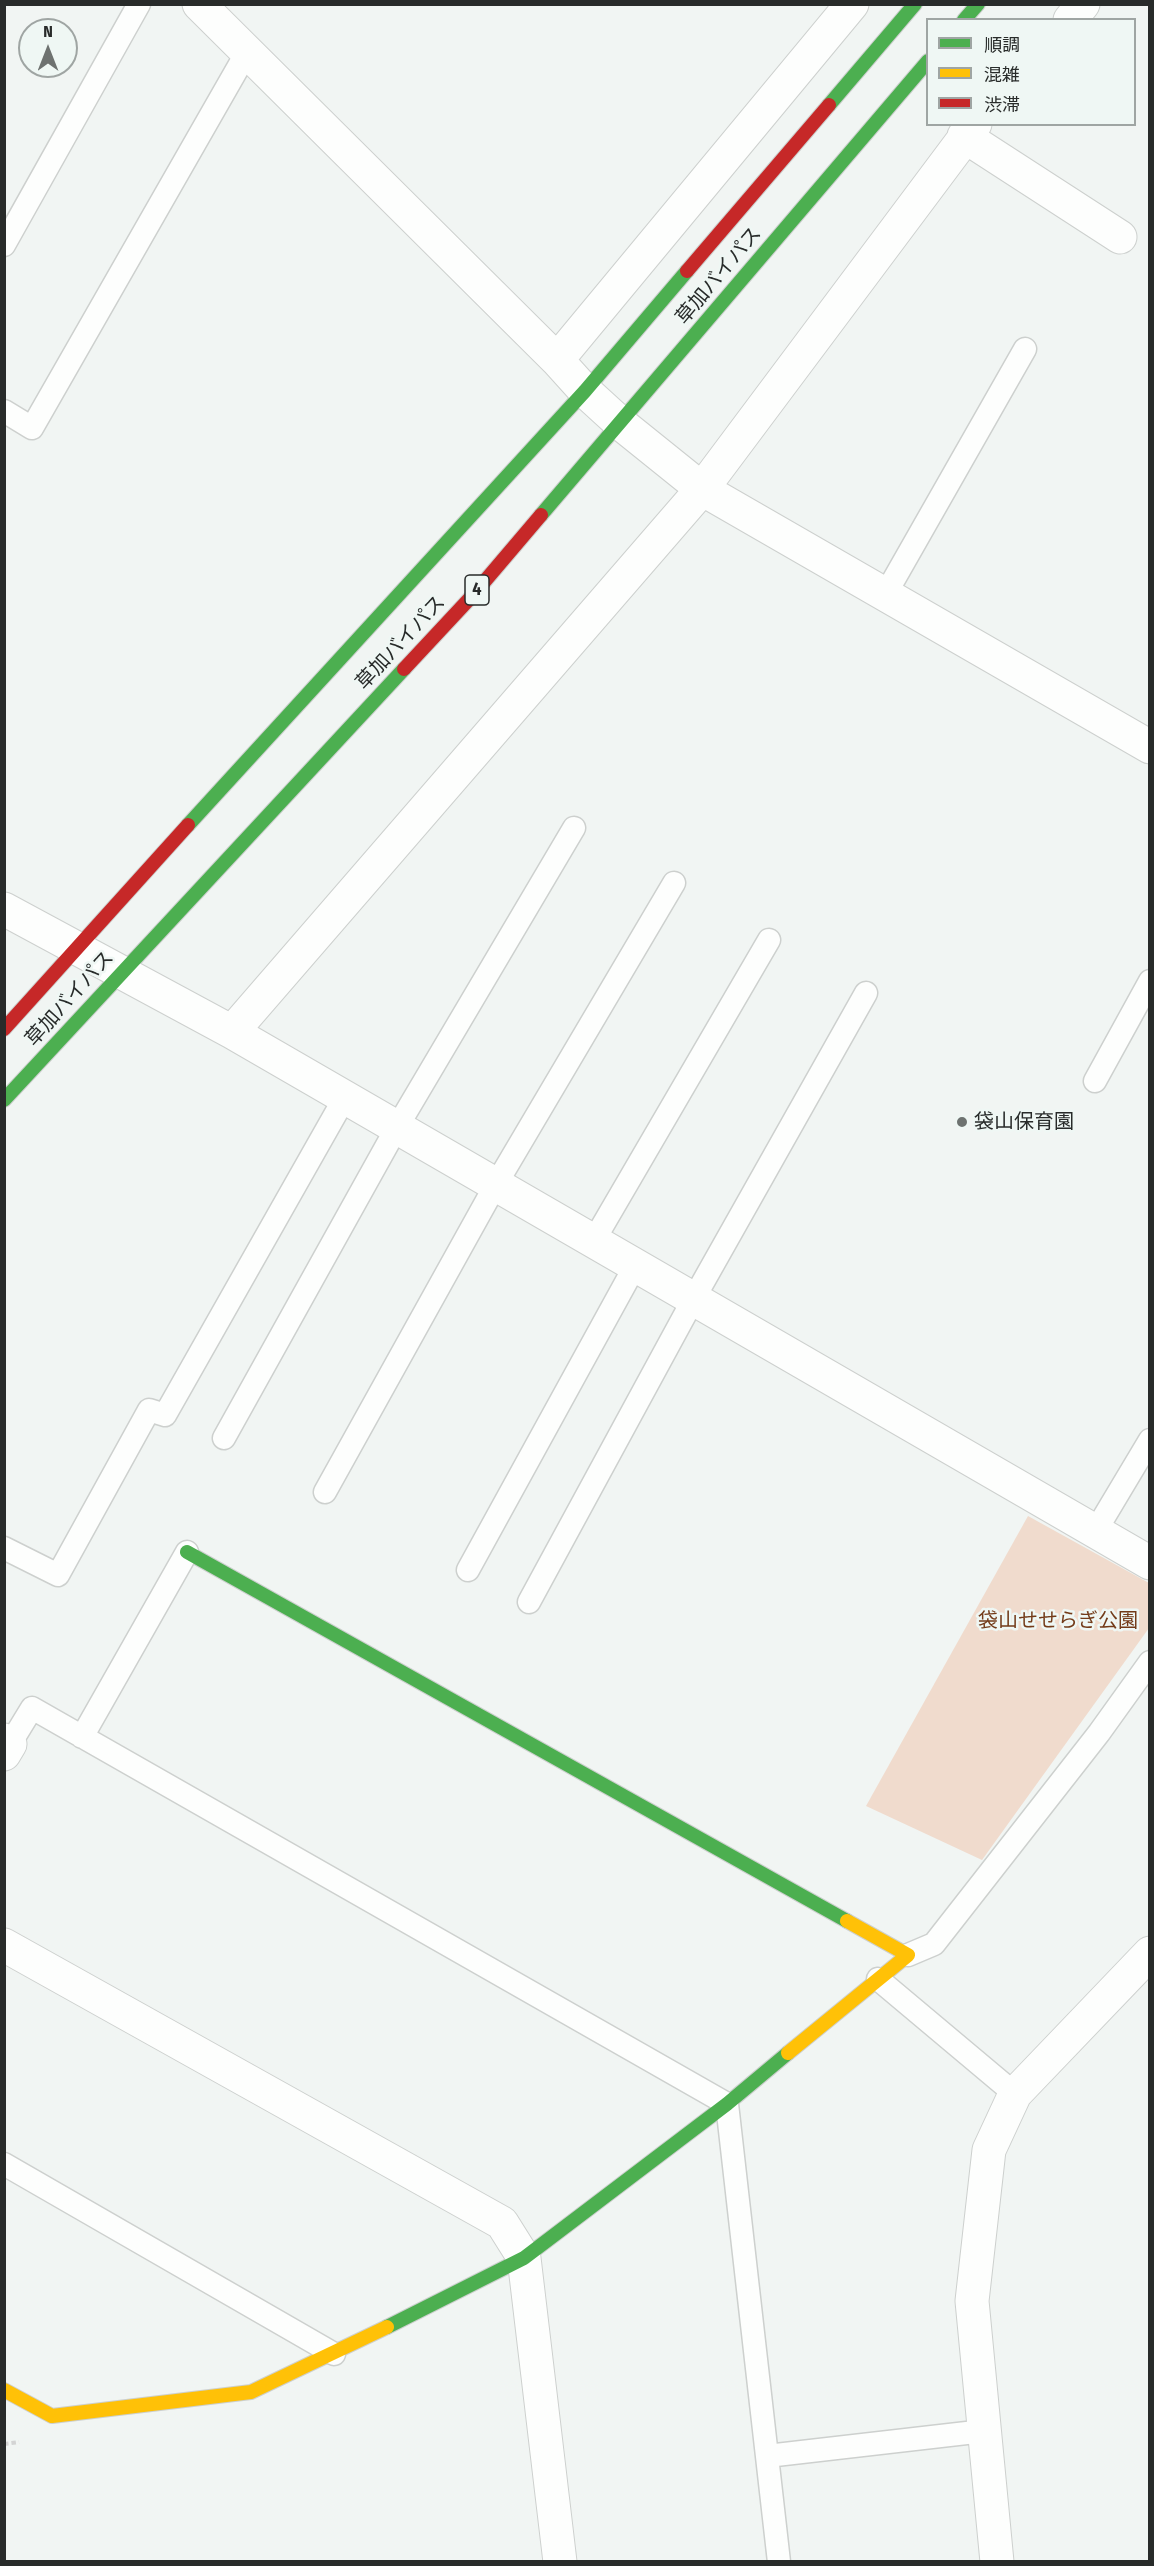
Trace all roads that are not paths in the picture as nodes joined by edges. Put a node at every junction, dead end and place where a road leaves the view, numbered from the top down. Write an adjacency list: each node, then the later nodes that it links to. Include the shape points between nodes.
1 (139, 4): 13 (lane)
2 (199, 4): 9 (street)
3 (852, 4): 15 (street)
4 (915, 4): 16 (main road, 草加バイパス)
5 (978, 4): 7 (main road)
6 (1083, 4): 8 (street)
7 (966, 18)
8 (1072, 18)
9 (247, 52): 15 (street); 17 (lane, via 32,428)
10 (926, 62): 18 (main road, 草加バイパス / 4)
11 (969, 130): 12 (street); 19 (street)
12 (1120, 237)
13 (4, 245)
14 (1025, 349): 20 (lane)
15 (557, 360): 16 (street)
16 (585, 391): 18 (street); 26 (main road, 草加バイパス)
17 (4, 411)
18 (620, 423): 19 (street); 27 (main road, 草加バイパス / 4, via 473,595)
19 (702, 489): 20 (street); 31 (street)
20 (885, 595): 21 (street)
21 (1148, 742)
22 (574, 828): 35 (lane)
23 (674, 883): 36 (lane)
24 (4, 909): 26 (street)
25 (769, 940): 37 (lane)
26 (78, 948): 27 (street); 30 (main road, 草加バイパス)
27 (119, 973): 31 (street); 34 (main road, 草加バイパス / 4)
28 (1149, 981): 32 (lane)
29 (866, 993): 39 (lane)
30 (4, 1029)
31 (232, 1032): 33 (street)
32 (1095, 1081)
33 (344, 1099): 35 (street); 44 (lane, via 165,1415 148,1410 58,1575)
34 (4, 1100)
35 (396, 1129): 36 (street); 40 (lane)
36 (495, 1186): 37 (street); 42 (lane)
37 (593, 1242): 38 (street)
38 (635, 1266): 39 (street); 47 (lane)
39 (693, 1300): 43 (street); 48 (lane)
40 (224, 1438)
41 (1149, 1440): 43 (lane)
42 (325, 1492)
43 (1095, 1532): 46 (street)
44 (4, 1548)
45 (187, 1552): 50 (lane); 54 (main road)
46 (1149, 1563)
47 (468, 1570)
48 (529, 1602)
49 (1149, 1662): 54 (lane, via 1099,1733 934,1944)
50 (82, 1737): 51 (lane, via 32,1708); 57 (lane)
51 (6, 1746)
52 (4, 1946): 59 (street, via 502,2223)
53 (1149, 1953): 56 (street)
54 (908, 1955): 55 (main road)
55 (878, 1979): 56 (lane); 57 (main road)
56 (1015, 2094): 62 (street, via 989,2150 972,2301)
57 (727, 2104): 59 (main road); 63 (lane)
58 (4, 2164): 60 (lane)
59 (524, 2258): 60 (main road); 64 (street)
60 (334, 2354): 61 (main road, via 251,2392 52,2416)
61 (4, 2390)
62 (984, 2431): 63 (lane); 66 (street)
63 (767, 2456): 65 (lane)
64 (560, 2562)
65 (779, 2562)
66 (997, 2562)

